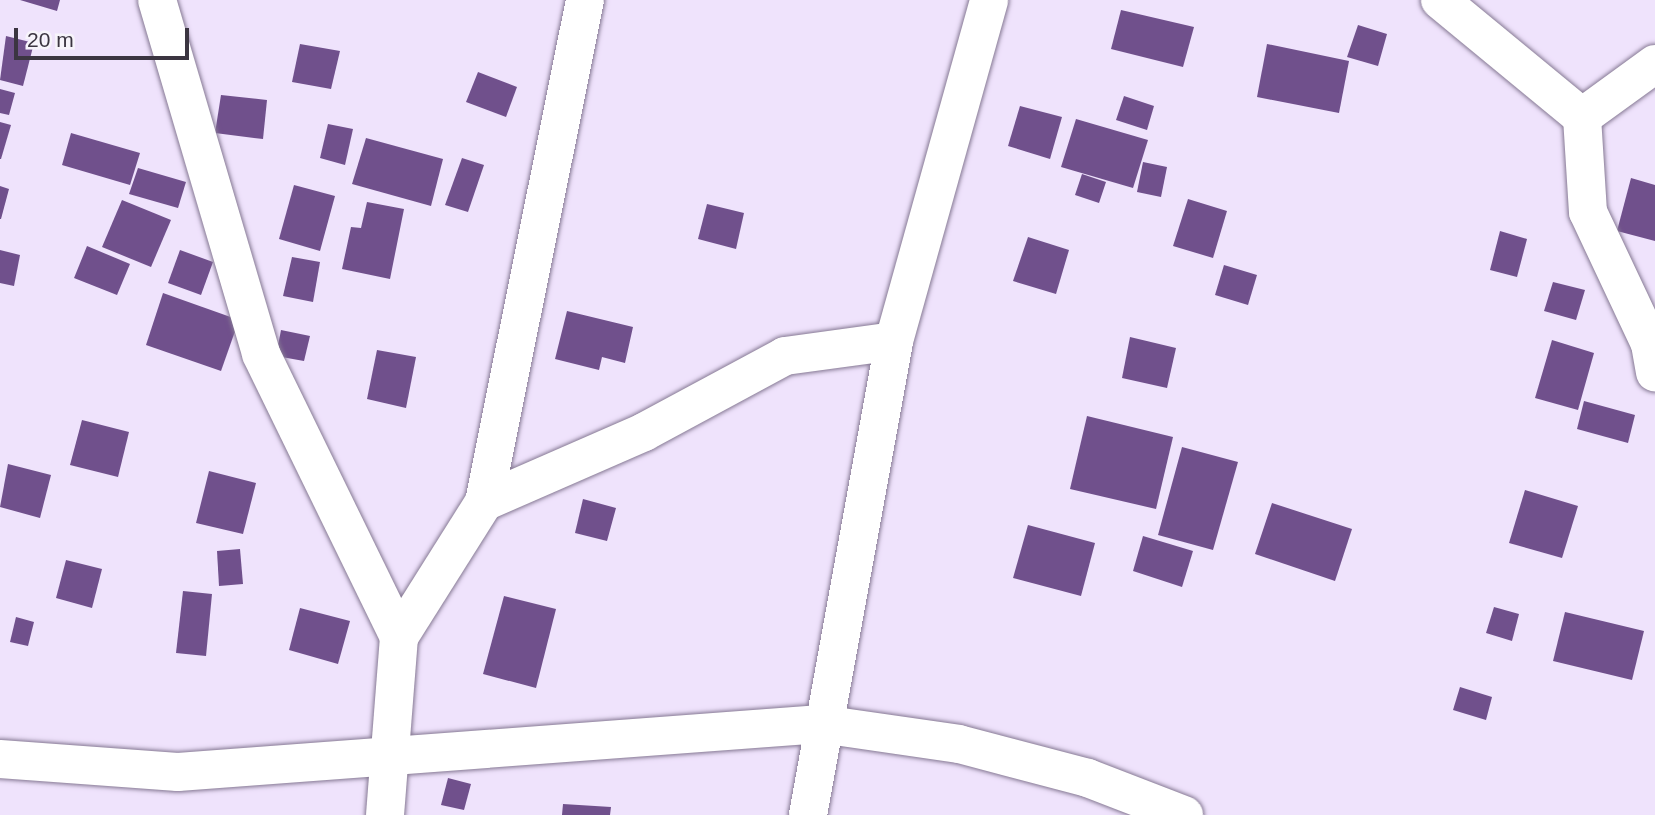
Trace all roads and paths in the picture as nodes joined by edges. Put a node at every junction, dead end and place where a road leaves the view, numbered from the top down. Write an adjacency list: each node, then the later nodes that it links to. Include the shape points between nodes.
1 (157, 0): 10 (street, via 261,354)
2 (585, 0): 9 (street)
3 (989, 0): 7 (street)
4 (1440, 0): 6 (street)
5 (1655, 64): 6 (street)
6 (1582, 117): 8 (street, via 1588,212 1650,344)
7 (894, 341): 9 (street, via 785,356 644,432); 11 (street)
8 (1655, 373)
9 (484, 502): 10 (street)
10 (399, 637): 12 (street)
11 (821, 724): 12 (street); 15 (street); 16 (street, via 959,744 1088,778)
12 (391, 752): 13 (street, via 178,772); 14 (street)
13 (0, 759)
14 (386, 815)
15 (808, 815)
16 (1184, 815)

